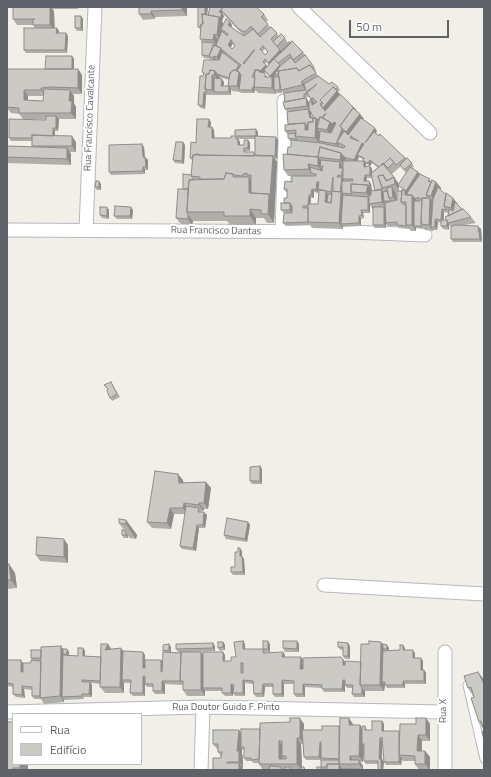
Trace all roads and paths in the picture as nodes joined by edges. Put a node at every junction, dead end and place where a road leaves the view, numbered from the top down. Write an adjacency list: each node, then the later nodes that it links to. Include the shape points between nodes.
1 (95, 7): 6 (street, Rua Francisco Cavalcante)
2 (299, 7): 4 (street)
3 (284, 102): 7 (street)
4 (430, 133)
5 (7, 230): 6 (street, Rua Francisco Dantas)
6 (86, 230): 7 (street, Rua Francisco Dantas)
7 (282, 232): 8 (street, Rua Francisco Dantas)
8 (425, 235)
9 (324, 585): 10 (street)
10 (484, 594)
11 (445, 652): 15 (street, Rua X)
12 (467, 686): 16 (lane)
13 (203, 707): 14 (street, Rua Doutor Guido F. Pinto); 15 (street, Rua Doutor Guido F. Pinto); 17 (street)
14 (7, 712)
15 (444, 712): 18 (street, Rua X)
16 (484, 759)
17 (201, 770)
18 (445, 770)

